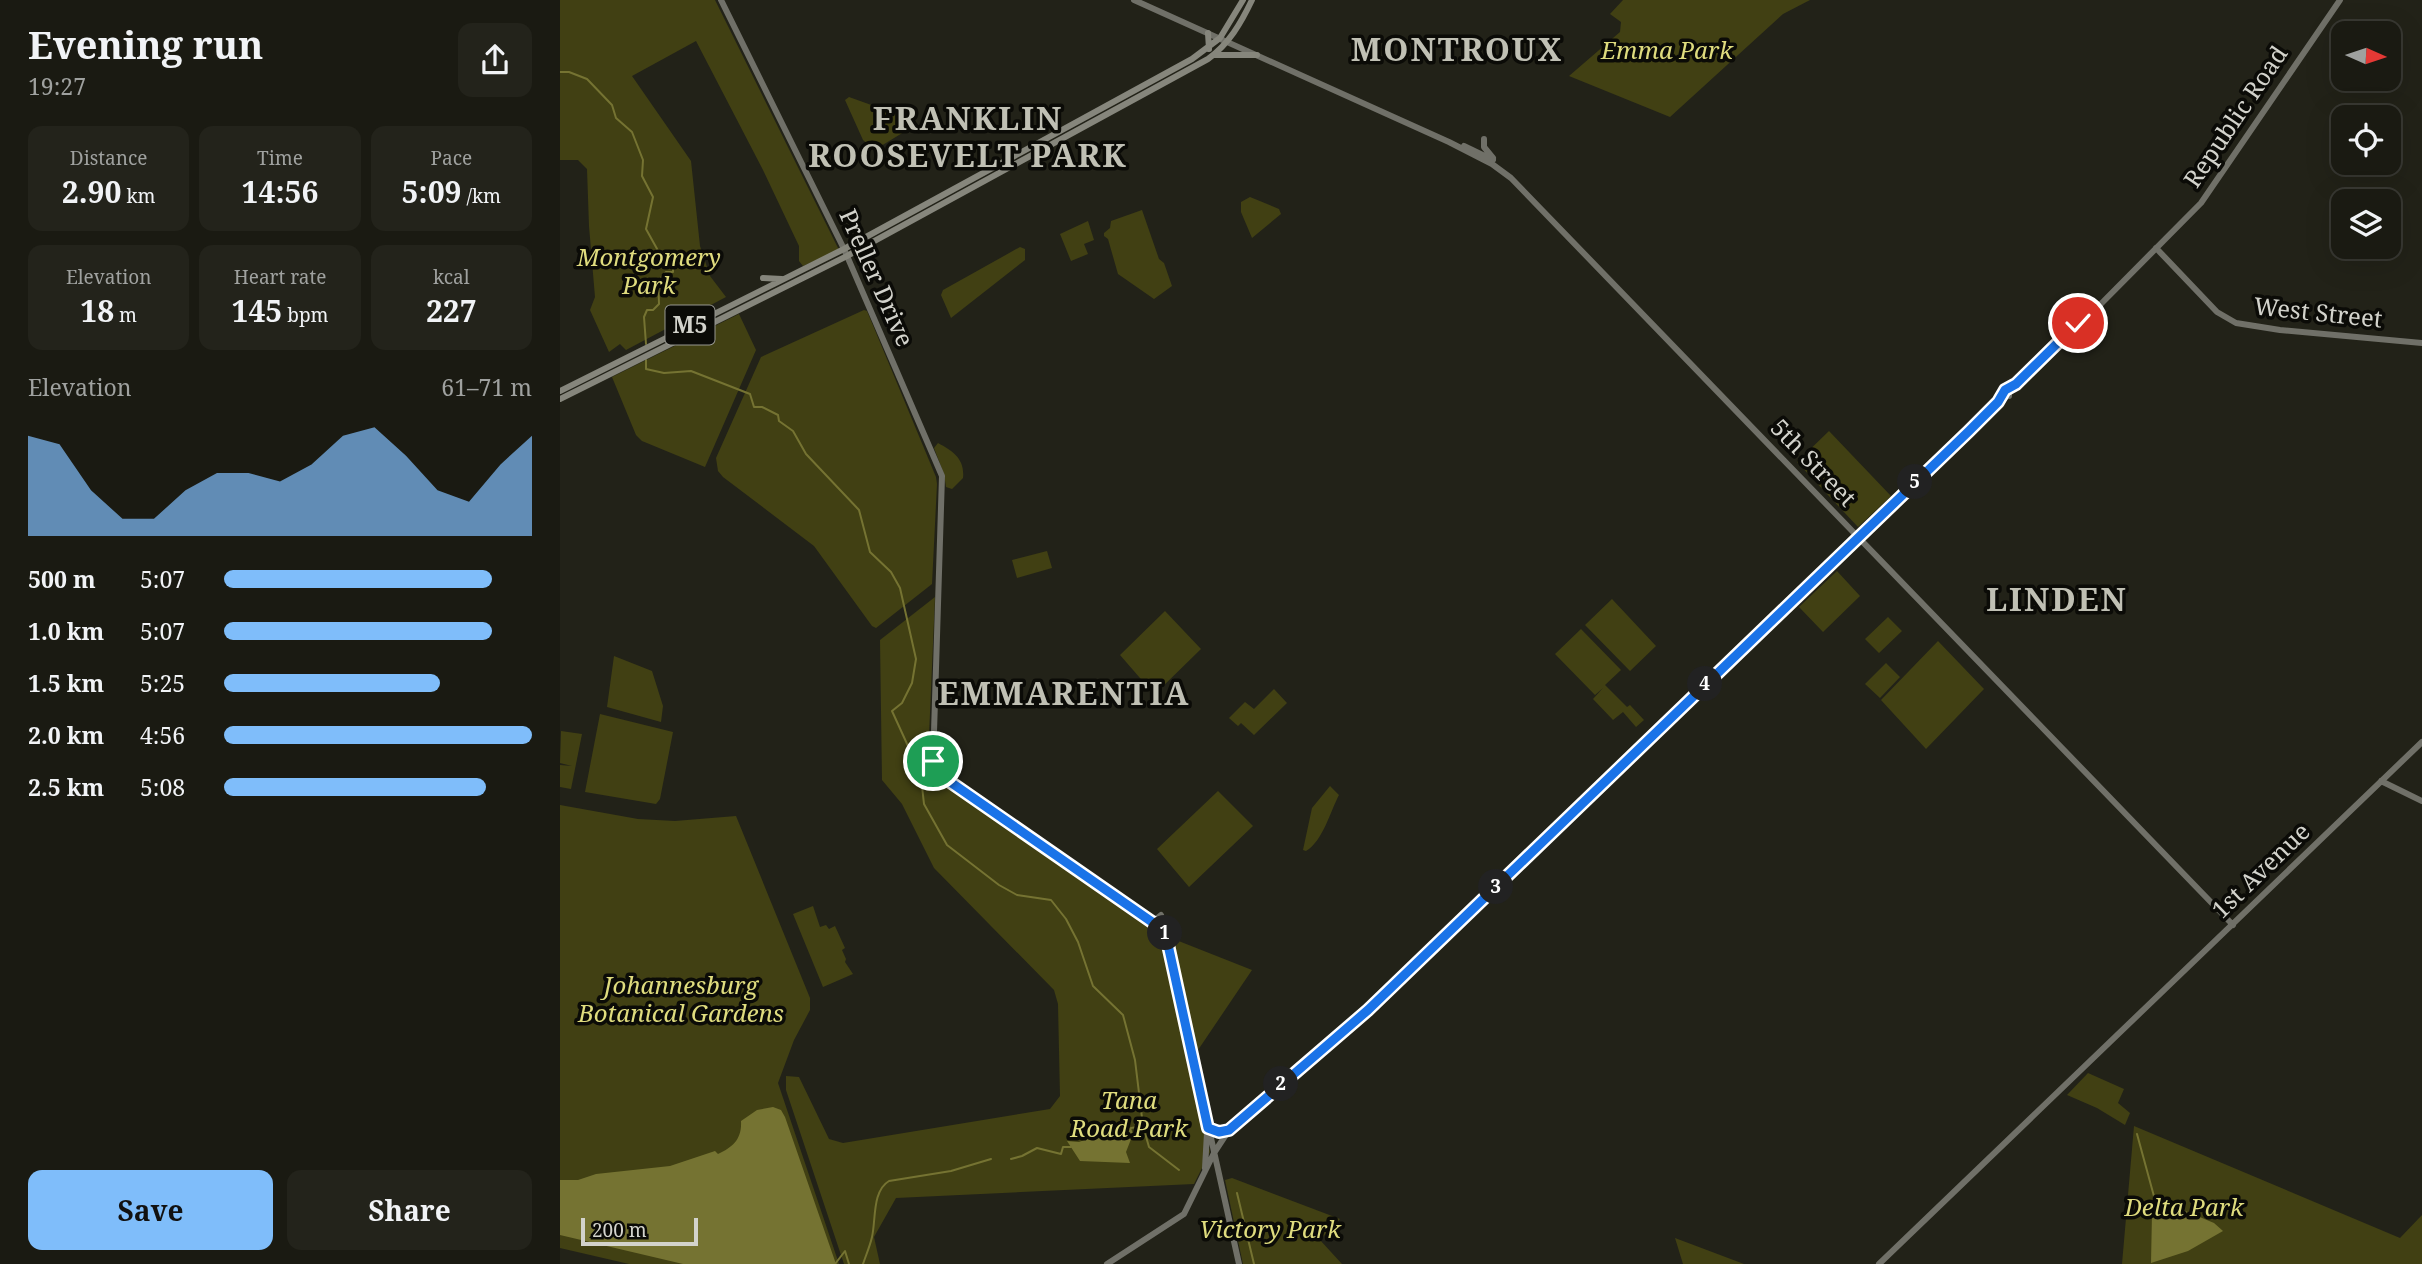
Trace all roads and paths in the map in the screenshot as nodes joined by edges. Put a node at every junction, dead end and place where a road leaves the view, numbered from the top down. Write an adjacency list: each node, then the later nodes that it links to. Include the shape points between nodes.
1 (721, 0): 15 (main road, Preller Drive)
2 (1134, 0): 6 (main road)
3 (1243, 0): 7 (main road, M5)
4 (1252, 0): 7 (main road, M5, via 1241,22)
5 (2340, 0): 14 (main road, Republic Road, via 2209,193)
6 (1208, 33): 7 (main road); 8 (main road)
7 (1224, 40): 8 (main road, M5); 9 (main road)
8 (1211, 52): 9 (main road); 15 (main road, M5)
9 (1257, 55): 11 (main road)
10 (1484, 139): 12 (main road, via 1484,148)
11 (1470, 151): 12 (main road, 5th Street); 13 (main road, 5th Street)
12 (1495, 161): 13 (main road, 5th Street)
13 (1511, 178): 25 (main road, 5th Street)
14 (2156, 248): 22 (main road, West Street, via 2217,312 2233,321 2280,330); 25 (main road, Republic Road)
15 (845, 253): 17 (main road, M5); 19 (main road, M5); 30 (main road, Preller Drive, via 942,476 935,768)
16 (763, 278): 17 (main road)
17 (784, 279): 18 (main road, M5)
18 (762, 289): 19 (main road); 20 (main road, M5)
19 (766, 297): 21 (main road, M5)
20 (735, 303): 21 (main road); 23 (main road, M5)
21 (739, 310): 24 (main road, M5)
22 (2422, 343)
23 (560, 391)
24 (560, 400)
25 (1858, 537): 31 (main road, 5th Street); 33 (main road, via 1368,1010)
26 (2422, 742): 27 (main road, 1st Avenue)
27 (2381, 781): 28 (main road); 31 (main road, 1st Avenue)
28 (2422, 801)
29 (1161, 915): 30 (main road)
30 (1150, 919): 32 (main road, via 1165,931)
31 (2233, 925): 39 (main road, 1st Avenue, via 2088,1069)
32 (1208, 1126): 33 (main road, via 1219,1132); 34 (main road); 35 (main road)
33 (1229, 1130): 34 (main road)
34 (1214, 1153): 35 (main road); 36 (main road)
35 (1206, 1171): 36 (main road, via 1213,1167); 37 (main road, via 1184,1214)
36 (1219, 1171): 38 (main road)
37 (1107, 1264)
38 (1239, 1264)
39 (1879, 1264)

